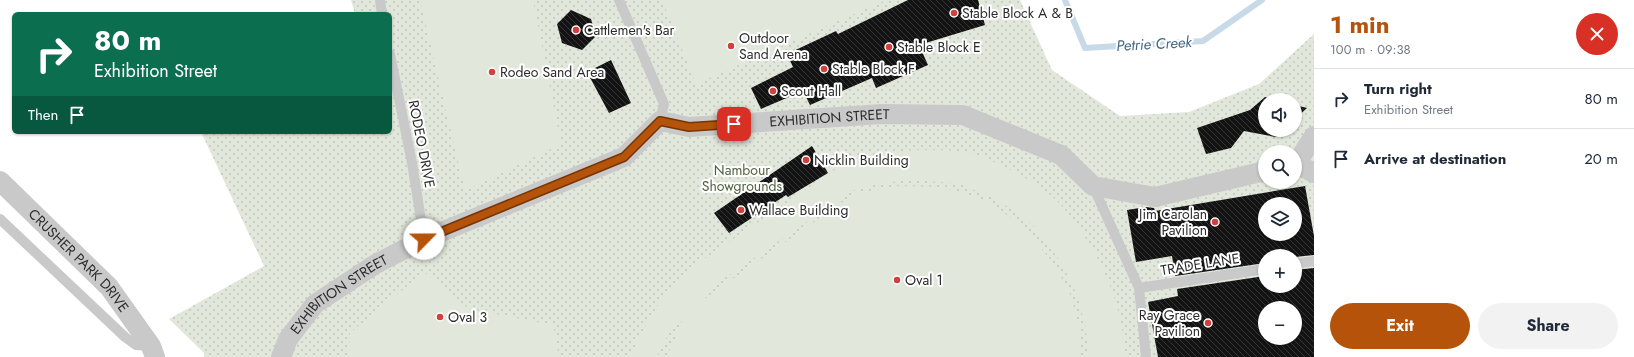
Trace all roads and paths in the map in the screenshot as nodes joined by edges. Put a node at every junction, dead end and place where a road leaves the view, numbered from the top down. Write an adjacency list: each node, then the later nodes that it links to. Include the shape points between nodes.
1 (380, 0): 3 (lane)
2 (619, 0): 5 (lane, via 664,104)
3 (382, 12)
4 (392, 64): 14 (lane, RODEO DRIVE)
5 (660, 121): 12 (street, EXHIBITION STREET, via 689,127 882,114 963,115 1061,155); 14 (street, EXHIBITION STREET, via 624,157)
6 (1314, 136): 7 (street)
7 (1302, 155)
8 (1302, 167): 10 (street)
9 (1258, 173): 12 (street, via 1155,197)
10 (1314, 173)
11 (0, 181): 19 (street, CRUSHER PARK DRIVE, via 109,287)
12 (1093, 186): 18 (lane)
13 (0, 219): 19 (lane, CRUSHER PARK DRIVE, via 125,337)
14 (424, 239): 20 (street, EXHIBITION STREET, via 374,265 315,304 288,339)
15 (1314, 261): 16 (lane)
16 (1302, 263)
17 (1258, 270): 18 (lane, TRADE LANE)
18 (1139, 288): 21 (lane)
19 (153, 351)
20 (281, 357)
21 (1146, 357)

